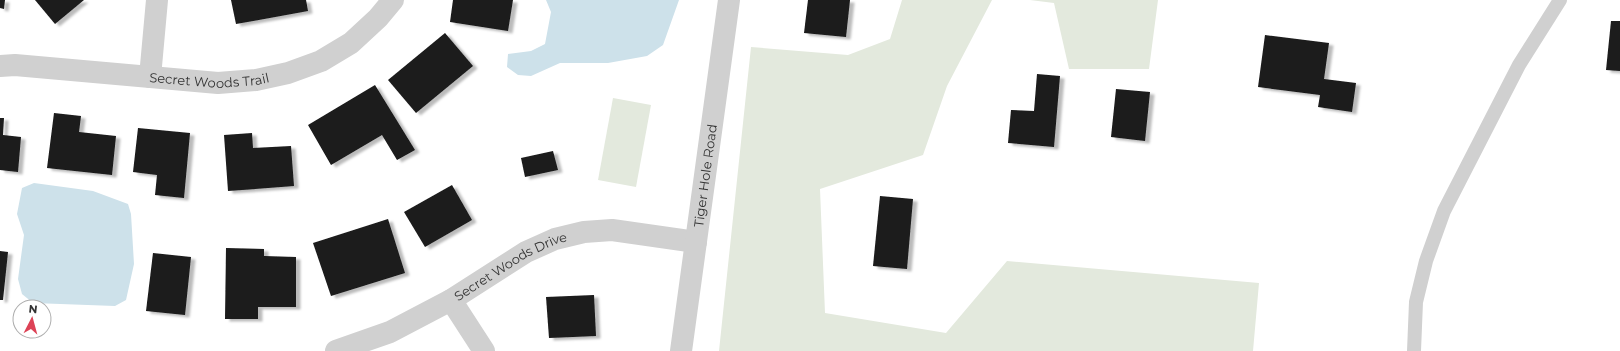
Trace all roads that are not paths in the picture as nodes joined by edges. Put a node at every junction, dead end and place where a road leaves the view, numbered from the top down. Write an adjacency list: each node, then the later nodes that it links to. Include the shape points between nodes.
1 (157, 0): 6 (street)
2 (393, 0): 6 (street, Secret Woods Trail, via 351,43 321,61 288,73 256,80 218,82)
3 (729, 0): 7 (street, Tiger Hole Road)
4 (1560, 0): 12 (lane, via 1519,65 1444,211 1426,261 1416,302)
5 (0, 66): 6 (street, Secret Woods Trail)
6 (150, 76)
7 (696, 242): 8 (street, Secret Woods Drive, via 612,230 584,232 555,239 526,252); 11 (street, Tiger Hole Road)
8 (451, 300): 9 (street, Secret Woods Drive, via 390,332); 10 (street)
9 (336, 351)
10 (484, 351)
11 (681, 351)
12 (1414, 351)

